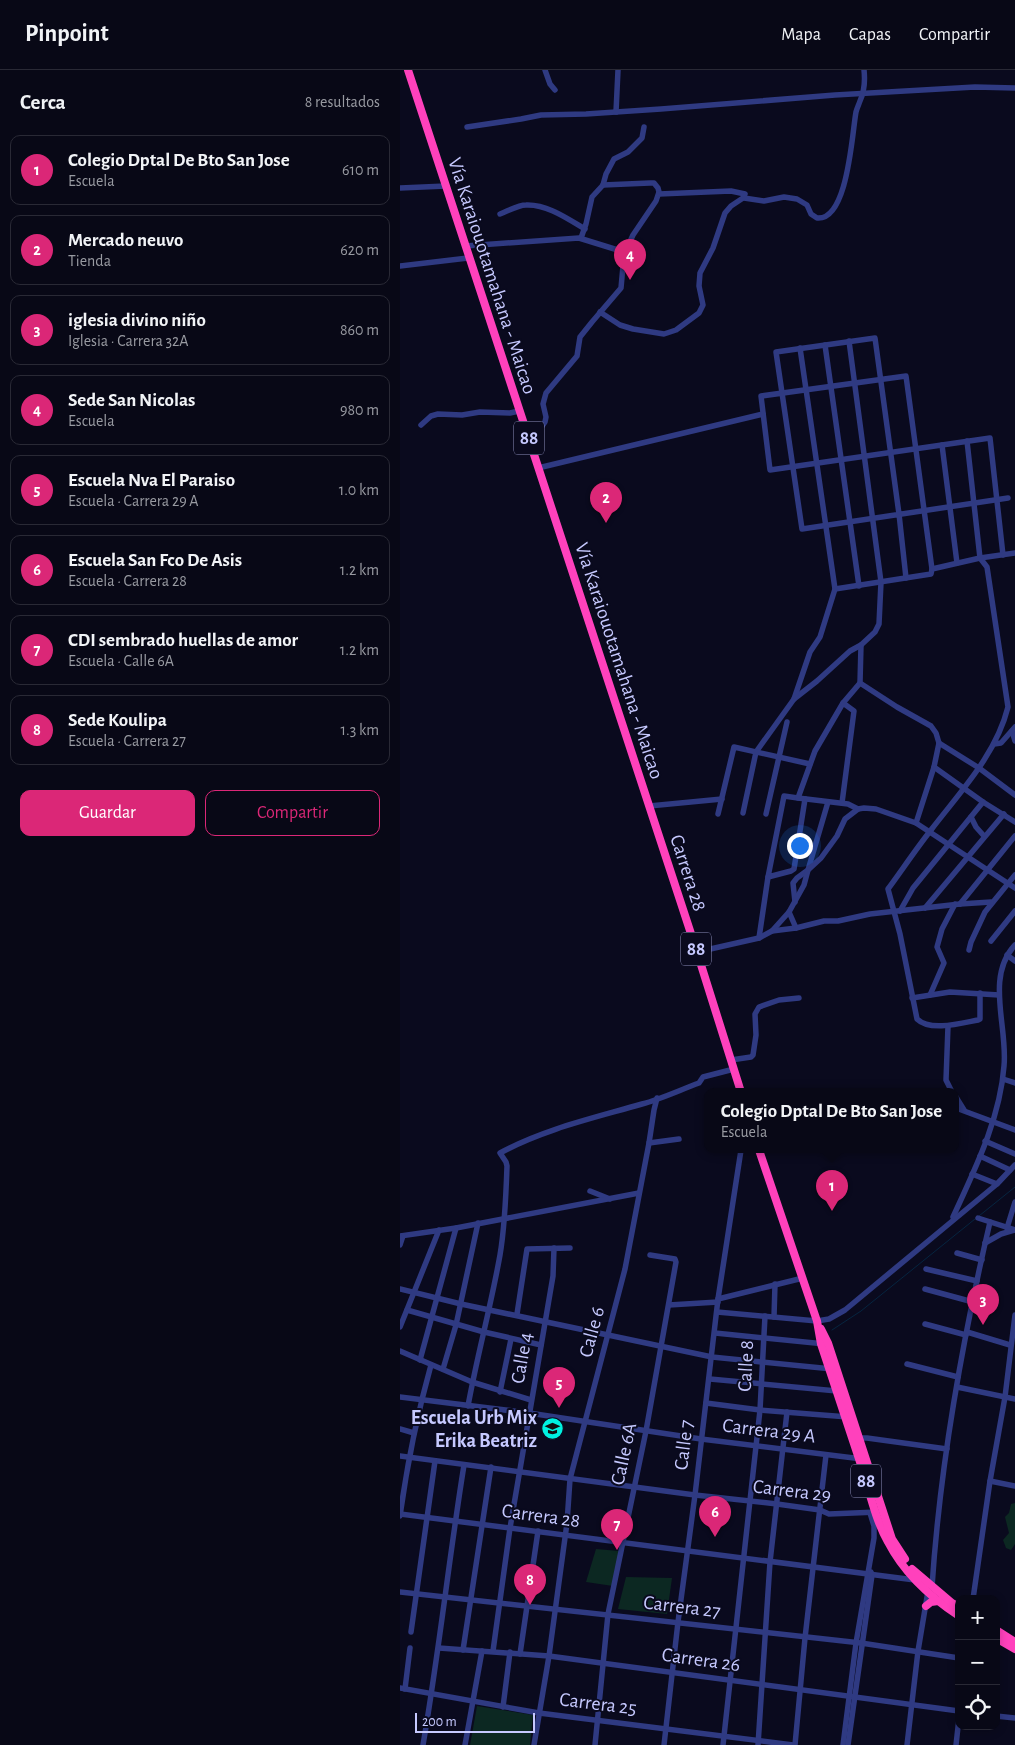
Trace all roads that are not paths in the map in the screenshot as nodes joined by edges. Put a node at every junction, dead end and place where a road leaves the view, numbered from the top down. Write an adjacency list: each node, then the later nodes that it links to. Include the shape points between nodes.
1 (408, 70): 12 (highway, Vía Karaiouotamahana - Maicao / 88)
2 (545, 70): 6 (street)
3 (618, 70): 8 (street)
4 (864, 70): 7 (street)
5 (1015, 88): 7 (street)
6 (555, 90)
7 (862, 94): 8 (street); 15 (street, via 856,111 846,180 830,213 822,218 815,217 804,203 791,198 767,201)
8 (616, 112): 9 (street, via 541,114)
9 (467, 127)
10 (644, 127): 11 (street, via 642,138 614,159)
11 (603, 185): 14 (street, via 654,183); 17 (street, via 592,197)
12 (446, 186): 13 (street); 19 (highway, Vía Karaiouotamahana - Maicao / 88)
13 (400, 188)
14 (659, 194): 15 (street, via 732,191 743,193); 21 (street)
15 (744, 198): 23 (street, via 724,215 699,276 703,308 699,313 681,327 664,334 620,325)
16 (500, 214): 17 (street, via 527,205 546,208)
17 (585, 229): 18 (street)
18 (581, 238): 19 (street); 21 (street, via 621,251)
19 (465, 246): 20 (highway, Vía Karaiouotamahana - Maicao / 88)
20 (468, 258): 22 (street); 32 (highway, Vía Karaiouotamahana - Maicao / 88)
21 (622, 259): 23 (street, via 621,288)
22 (400, 266)
23 (600, 312): 35 (street, via 580,337 577,356 546,393 543,404 545,422)
24 (849, 341): 25 (street); 27 (street, via 875,338); 28 (street)
25 (825, 345): 26 (street); 29 (street)
26 (800, 348): 30 (street); 31 (street, via 776,352)
27 (880, 380): 28 (street); 38 (street, via 906,376); 39 (street)
28 (854, 383): 29 (street); 40 (street)
29 (830, 386): 30 (street); 41 (street)
30 (806, 390): 31 (street); 42 (street)
31 (782, 393): 33 (street, via 762,396); 43 (street)
32 (519, 411): 34 (street, via 438,414); 35 (highway, Vía Karaiouotamahana - Maicao / 88)
33 (763, 414): 43 (street, via 770,470); 44 (street)
34 (421, 425)
35 (531, 442): 44 (highway, Vía Karaiouotamahana - Maicao / 88)
36 (967, 442): 37 (street); 46 (street, via 990,438); 47 (street)
37 (942, 445): 38 (street); 48 (street)
38 (916, 449): 39 (street); 49 (street)
39 (890, 452): 40 (street); 50 (street)
40 (864, 456): 41 (street); 51 (street)
41 (841, 460): 42 (street); 52 (street)
42 (816, 463): 43 (street); 53 (street)
43 (793, 466): 53 (street, via 802,529)
44 (538, 468): 84 (highway, Vía Karaiouotamahana - Maicao / 88)
45 (1008, 498): 46 (street)
46 (997, 500): 47 (street); 55 (street)
47 (974, 503): 48 (street); 56 (street)
48 (950, 507): 49 (street); 57 (street)
49 (924, 510): 50 (street); 58 (street)
50 (899, 514): 51 (street); 59 (street)
51 (873, 518): 52 (street); 60 (street)
52 (850, 522): 53 (street); 61 (street)
53 (826, 525): 62 (street)
54 (1015, 553): 55 (street)
55 (1004, 555): 56 (street)
56 (980, 558): 57 (street); 71 (street, via 987,567 1008,706)
57 (957, 563): 58 (street)
58 (932, 569): 59 (street, via 932,574)
59 (906, 578): 60 (street)
60 (881, 582): 61 (street); 63 (street, via 879,624)
61 (858, 586): 62 (street)
62 (835, 589): 65 (street, via 820,637 810,652)
63 (861, 644): 64 (street); 65 (street)
64 (860, 683): 66 (street); 70 (street, via 932,726)
65 (794, 700): 72 (street)
66 (843, 703): 74 (street); 83 (street, via 854,711)
67 (787, 722): 73 (street)
68 (1013, 729): 69 (street); 71 (street, via 1001,743)
69 (1015, 741)
70 (939, 743): 75 (street); 76 (street)
71 (994, 744): 76 (street)
72 (756, 752): 73 (street); 80 (street, via 734,747); 86 (street)
73 (779, 757): 74 (street); 88 (street)
74 (810, 764): 79 (street)
75 (934, 767): 77 (street); 92 (street)
76 (978, 768): 77 (street); 78 (street)
77 (965, 788): 82 (street); 93 (street)
78 (1015, 794)
79 (802, 798): 81 (street); 101 (street, via 794,869); 101 (street, via 784,796)
80 (722, 799): 84 (street); 87 (street)
81 (828, 802): 83 (street); 99 (street)
82 (983, 802): 89 (street); 90 (street)
83 (842, 803): 85 (street)
84 (649, 806): 117 (highway, Carrera 28 / 88)
85 (858, 809): 92 (street, via 876,809); 99 (street, via 845,819 837,836)
86 (743, 812)
87 (718, 814)
88 (766, 814)
89 (1004, 814): 91 (street); 94 (street)
90 (971, 817): 94 (street); 96 (street)
91 (1015, 822)
92 (916, 823): 93 (street)
93 (930, 830): 96 (street); 108 (street, via 888,889)
94 (984, 836): 97 (street)
95 (1015, 836): 98 (street)
96 (949, 843): 97 (street); 108 (street)
97 (969, 856): 98 (street); 107 (street)
98 (987, 869): 102 (street); 106 (street)
99 (808, 870): 104 (street); 104 (street, via 793,883)
100 (1015, 875): 102 (street)
101 (768, 877): 113 (street)
102 (1009, 883): 103 (street); 105 (street)
103 (1015, 888)
104 (795, 902): 110 (street)
105 (991, 902): 106 (street); 116 (street)
106 (957, 904): 107 (street); 121 (street, via 942,929 937,947 944,962)
107 (925, 908): 108 (street)
108 (896, 911): 111 (street); 124 (street)
109 (1015, 911): 114 (street)
110 (789, 912): 111 (street); 112 (street)
111 (796, 928): 112 (street)
112 (772, 931): 113 (street)
113 (759, 938): 117 (street)
114 (991, 941)
115 (1015, 945): 118 (street)
116 (969, 950)
117 (697, 952): 126 (highway, Carrera 28 / 88)
118 (1008, 952): 119 (street); 122 (street)
119 (1015, 961)
120 (980, 993): 121 (street); 122 (street); 125 (street, via 980,1019)
121 (930, 995): 124 (street)
122 (999, 995): 128 (street, via 1005,1064)
123 (799, 998): 126 (street, via 779,1000 759,1008 753,1055)
124 (912, 998): 125 (street, via 920,1022)
125 (948, 1026): 131 (street, via 946,1080)
126 (731, 1060): 127 (highway, Carrera 28 / 88)
127 (734, 1069): 130 (highway, Carrera 28 / 88); 132 (street, via 703,1077 699,1083)
128 (1003, 1079): 129 (street); 138 (street)
129 (1015, 1083)
130 (740, 1088)
131 (950, 1088)
132 (657, 1098): 134 (street); 136 (street, Calle 6)
133 (959, 1102): 137 (street)
134 (644, 1104): 136 (street); 155 (street, via 535,1136 500,1153 507,1166)
135 (959, 1109): 137 (street)
136 (654, 1110): 142 (street, Calle 6)
137 (964, 1110): 138 (street)
138 (993, 1121): 139 (street); 141 (street)
139 (1015, 1130)
140 (679, 1139): 142 (street)
141 (986, 1141): 145 (street); 146 (street)
142 (650, 1143): 151 (street, Calle 6)
143 (741, 1153): 179 (street, Calle 7)
144 (760, 1153): 172 (highway, 88)
145 (1015, 1154)
146 (980, 1156): 147 (street); 148 (street)
147 (1013, 1168): 149 (street)
148 (972, 1174): 149 (street); 156 (street)
149 (997, 1184): 156 (street)
150 (590, 1191): 152 (street)
151 (639, 1193): 152 (street); 199 (street, Calle 6)
152 (610, 1199): 155 (street)
153 (1015, 1202): 160 (street)
154 (978, 1218): 157 (street)
155 (504, 1219): 158 (street); 183 (street)
156 (952, 1219): 192 (street, via 845,1310)
157 (990, 1222): 160 (street); 164 (street)
158 (478, 1223): 159 (street); 181 (street)
159 (456, 1228): 161 (street); 178 (street)
160 (1007, 1228): 162 (street)
161 (439, 1230): 163 (street); 177 (street)
162 (1015, 1230): 164 (street)
163 (402, 1236): 165 (street)
164 (985, 1243): 170 (street)
165 (400, 1246)
166 (554, 1248): 167 (street); 186 (street, via 528,1249); 191 (street, Calle 4)
167 (570, 1248)
168 (957, 1253): 170 (street)
169 (650, 1255): 182 (street, Calle 6A, via 676,1260)
170 (982, 1260): 173 (street)
171 (926, 1269): 173 (street)
172 (803, 1278): 174 (street); 192 (highway, 88)
173 (977, 1281): 180 (street)
174 (775, 1284): 179 (street); 189 (street)
175 (400, 1289): 177 (street)
176 (925, 1289): 180 (street)
177 (414, 1293): 178 (street); 184 (street)
178 (438, 1298): 181 (street); 190 (street)
179 (718, 1300): 182 (street); 185 (street, Calle 7)
180 (972, 1302): 198 (street)
181 (461, 1304): 183 (street); 194 (street)
182 (669, 1305): 204 (street, Calle 6A)
183 (490, 1309): 186 (street); 196 (street)
184 (407, 1310): 190 (street); 195 (street)
185 (717, 1312): 188 (street); 197 (street, Calle 7)
186 (517, 1314): 191 (street)
187 (1015, 1315): 205 (street)
188 (765, 1316): 189 (street); 200 (street, Calle 8)
189 (774, 1317): 192 (street)
190 (433, 1318): 194 (street); 208 (street)
191 (545, 1320): 199 (street); 203 (street, Calle 4)
192 (817, 1321): 202 (highway, 88)
193 (925, 1324): 198 (street)
194 (456, 1325): 196 (street); 212 (street)
195 (400, 1327)
196 (484, 1332): 201 (street); 216 (street)
197 (715, 1333): 200 (street); 207 (street, Calle 7)
198 (966, 1334): 205 (street); 214 (street)
199 (609, 1335): 204 (street); 232 (street, Calle 6)
200 (763, 1338): 202 (street); 209 (street, Calle 8)
201 (511, 1339): 203 (street); 220 (street)
202 (825, 1344): 213 (highway, 88)
203 (541, 1345): 225 (street, Calle 4)
204 (661, 1346): 207 (street); 234 (street, Calle 6A)
205 (1012, 1348): 222 (street)
206 (400, 1351): 208 (street)
207 (712, 1357): 209 (street); 215 (street, Calle 7)
208 (420, 1360): 211 (street)
209 (761, 1363): 213 (street); 217 (street, Calle 8)
210 (907, 1364): 214 (street)
211 (432, 1365): 212 (street); 224 (street)
212 (443, 1369): 216 (street)
213 (833, 1370): 219 (highway, 88); 231 (highway, 88)
214 (958, 1377): 218 (street)
215 (710, 1379): 217 (street); 226 (street, Calle 7)
216 (472, 1382): 220 (street); 227 (street)
217 (761, 1385): 219 (street); 228 (street, Calle 8)
218 (957, 1386): 222 (street); 240 (street)
219 (837, 1391): 231 (highway, 88)
220 (500, 1392): 225 (street)
221 (400, 1397): 224 (street, Carrera 29 A)
222 (1005, 1397): 223 (street); 250 (street)
223 (1015, 1399)
224 (421, 1400): 227 (street, Carrera 29 A); 235 (street)
225 (531, 1400): 230 (street, Calle 4)
226 (706, 1403): 228 (street); 237 (street, Calle 7)
227 (468, 1406): 230 (street, Carrera 29 A)
228 (760, 1410): 229 (street); 238 (street, Calle 8)
229 (787, 1412): 231 (street); 239 (street)
230 (529, 1413): 232 (street, Carrera 29 A); 248 (street, Calle 4)
231 (849, 1418): 236 (highway, 88); 244 (highway, 88)
232 (585, 1422): 234 (street, Carrera 29 A); 249 (street, Calle 6)
233 (400, 1429): 235 (street)
234 (646, 1431): 237 (street, Carrera 29 A); 252 (street, Calle 6A)
235 (414, 1433): 243 (street)
236 (859, 1438): 240 (street); 244 (highway, 88)
237 (701, 1439): 238 (street, Carrera 29 A); 253 (street, Calle 7)
238 (755, 1447): 239 (street, Carrera 29 A); 254 (street, Calle 8)
239 (783, 1449): 241 (street, Carrera 29 A); 255 (street)
240 (947, 1450): 272 (street)
241 (826, 1455): 244 (street, Carrera 29 A); 256 (street)
242 (400, 1456): 243 (street, Carrera 29)
243 (409, 1457): 245 (street, Carrera 29); 258 (street)
244 (862, 1460): 257 (highway, 88)
245 (435, 1461): 246 (street, Carrera 29); 259 (street)
246 (464, 1465): 247 (street, Carrera 29); 260 (street)
247 (491, 1467): 248 (street, Carrera 29); 261 (street)
248 (520, 1471): 249 (street, Carrera 29); 262 (street, Calle 4)
249 (570, 1479): 252 (street, Carrera 29); 264 (street, Calle 6)
250 (990, 1481): 251 (street); 275 (street)
251 (1015, 1486)
252 (634, 1487): 253 (street, Carrera 29); 265 (street, Calle 6A)
253 (695, 1496): 254 (street, Carrera 29); 266 (street, Calle 7)
254 (749, 1502): 255 (street, Carrera 29); 267 (street, Calle 8)
255 (777, 1504): 256 (street, Carrera 29); 268 (street)
256 (820, 1510): 257 (street, Carrera 29, via 829,1514); 269 (street)
257 (876, 1512): 270 (street); 271 (highway, 88, via 888,1542); 272 (highway, 88, via 906,1561)
258 (400, 1515): 259 (street, Carrera 28)
259 (427, 1518): 260 (street, Carrera 28); 274 (street)
260 (455, 1521): 261 (street, Carrera 28); 276 (street)
261 (482, 1525): 262 (street, Carrera 28); 277 (street)
262 (510, 1528): 263 (street, Carrera 28); 279 (street, Calle 4)
263 (538, 1531): 264 (street, Carrera 28); 281 (street)
264 (564, 1536): 265 (street, Carrera 28); 283 (street, Calle 6)
265 (623, 1543): 266 (street, Carrera 28); 285 (street, Calle 6A)
266 (687, 1551): 267 (street, Carrera 28); 286 (street, Calle 7)
267 (742, 1559): 268 (street, Carrera 28); 287 (street, Calle 8)
268 (770, 1562): 269 (street, Carrera 28); 289 (street)
269 (813, 1568): 270 (street, Carrera 28); 291 (street)
270 (869, 1575): 271 (street, Carrera 28); 294 (street)
271 (915, 1580): 272 (highway, 88)
272 (930, 1589): 278 (highway, 88); 280 (highway, 88); 282 (street)
273 (400, 1592): 274 (street, Carrera 27)
274 (417, 1594): 276 (street, Carrera 27); 288 (street)
275 (974, 1595)
276 (445, 1598): 277 (street, Carrera 27); 296 (street)
277 (471, 1599): 279 (street, Carrera 27); 298 (street)
278 (938, 1601): 282 (highway); 284 (highway, 88)
279 (499, 1603): 281 (street, Carrera 27); 300 (street, Calle 4)
280 (955, 1605)
281 (527, 1606): 283 (street, Carrera 27); 303 (street)
282 (926, 1606): 301 (street)
283 (555, 1609): 285 (street, Carrera 27); 304 (street, Calle 6)
284 (955, 1613)
285 (608, 1614): 286 (street, Carrera 27); 306 (street, Calle 6A)
286 (678, 1622): 287 (street, Carrera 27); 307 (street, Calle 7)
287 (735, 1629): 289 (street, Carrera 27); 308 (street, Calle 8)
288 (411, 1632)
289 (765, 1633): 291 (street, Carrera 27); 309 (street)
290 (1000, 1633): 293 (highway)
291 (805, 1638): 294 (street, Carrera 27); 311 (street)
292 (999, 1640): 297 (highway)
293 (1015, 1642)
294 (858, 1643): 301 (street, Carrera 27); 313 (street)
295 (410, 1648): 310 (street)
296 (439, 1648): 298 (street, Carrera 26); 312 (street)
297 (1015, 1649)
298 (463, 1650): 299 (street, Carrera 26)
299 (482, 1651): 300 (street, Carrera 26); 314 (street)
300 (493, 1651): 302 (street, Carrera 26)
301 (918, 1651): 305 (street, Carrera 27); 315 (street)
302 (510, 1652): 303 (street, Carrera 26); 316 (street)
303 (520, 1654): 304 (street, Carrera 26)
304 (549, 1656): 306 (street, Carrera 26); 318 (street, Calle 6)
305 (955, 1657)
306 (602, 1664): 307 (street, Carrera 26); 321 (street, Calle 6A)
307 (673, 1672): 308 (street, Carrera 26); 322 (street, Calle 7)
308 (730, 1682): 309 (street, Carrera 26); 324 (street, Calle 8)
309 (762, 1685): 311 (street, Carrera 26); 325 (street)
310 (402, 1688): 312 (street, Carrera 25)
311 (801, 1689): 313 (street, Carrera 26); 332 (street)
312 (432, 1694): 314 (street, Carrera 25); 326 (street)
313 (852, 1696): 315 (street, Carrera 26); 333 (street); 334 (street)
314 (473, 1701): 316 (street, Carrera 25); 327 (street)
315 (912, 1705): 317 (street, Carrera 26); 335 (street)
316 (503, 1707): 318 (street, Carrera 25)
317 (955, 1710)
318 (539, 1713): 321 (street, Carrera 25); 328 (street, Calle 6)
319 (1000, 1716): 320 (street)
320 (1015, 1718)
321 (598, 1720): 322 (street, Carrera 25); 329 (street, Calle 6A)
322 (666, 1730): 324 (street, Carrera 25); 330 (street, Calle 7)
323 (958, 1730): 336 (street)
324 (724, 1738): 325 (street, Carrera 25); 331 (street, Calle 8)
325 (758, 1743): 332 (street, Carrera 25)
326 (423, 1745)
327 (465, 1745)
328 (534, 1745)
329 (595, 1745)
330 (664, 1745)
331 (722, 1745)
332 (794, 1745)
333 (843, 1745)
334 (848, 1745)
335 (907, 1745)
336 (956, 1745)

